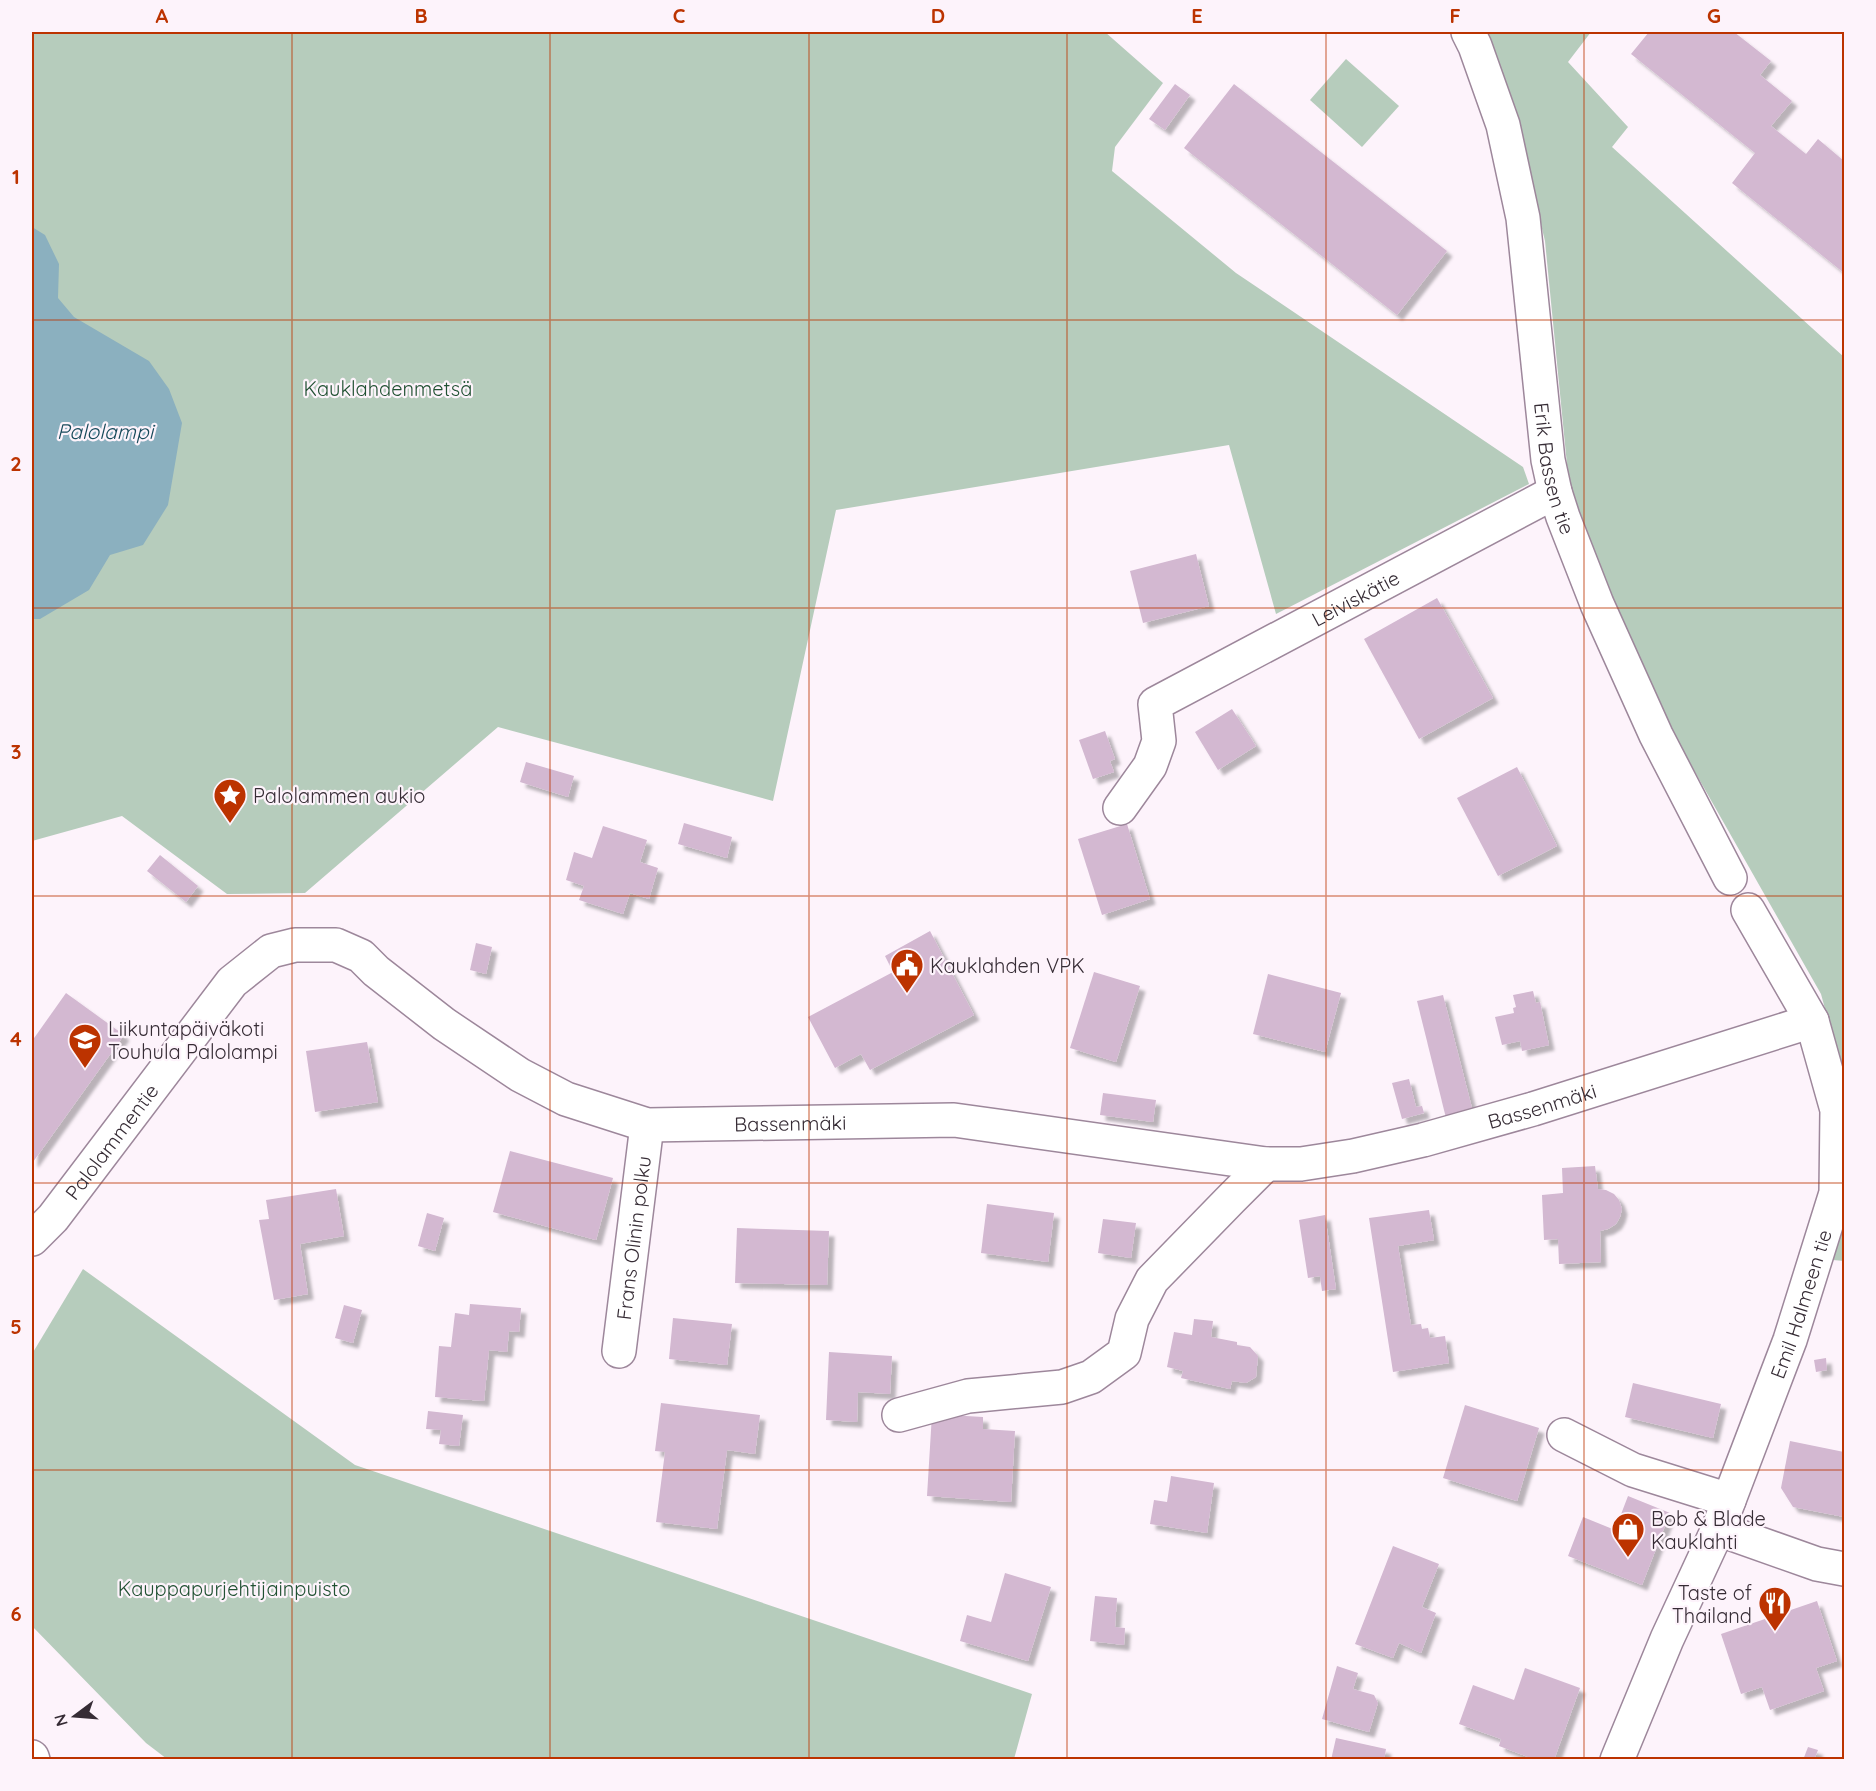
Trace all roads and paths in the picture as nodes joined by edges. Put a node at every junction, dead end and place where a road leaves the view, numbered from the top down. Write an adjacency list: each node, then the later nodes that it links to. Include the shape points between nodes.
1 (1468, 32): 2 (street, Erik Bassen tie, via 1503,125 1523,218 1548,460)
2 (1555, 492): 3 (street, Leiviskätie, via 1155,704 1159,741 1150,766); 4 (street, Erik Bassen tie, via 1598,604 1656,735)
3 (1120, 808)
4 (1730, 878)
5 (1748, 910): 7 (street, Emil Halmeen tie)
6 (361, 956): 8 (street, Bassenmäki, via 426,1011 520,1075 566,1099); 10 (street, Palolammentie, via 336,945 295,945 271,951 232,982 53,1218)
7 (1812, 1021): 9 (street, Bassenmäki, via 1433,1138 1353,1156 1301,1164); 14 (street, Emil Halmeen tie, via 1837,1110 1836,1193 1790,1340)
8 (647, 1125): 9 (street, Bassenmäki, via 954,1120); 11 (street, Frans Olinin polku)
9 (1266, 1164): 12 (street, via 1152,1281 1132,1319 1124,1353 1091,1377 1062,1387 968,1396)
10 (32, 1239)
11 (619, 1351)
12 (899, 1415)
13 (1564, 1435): 14 (street)
14 (1724, 1515): 15 (street, via 1817,1564); 16 (street, Emil Halmeen tie)
15 (1845, 1569)
16 (1617, 1760)

